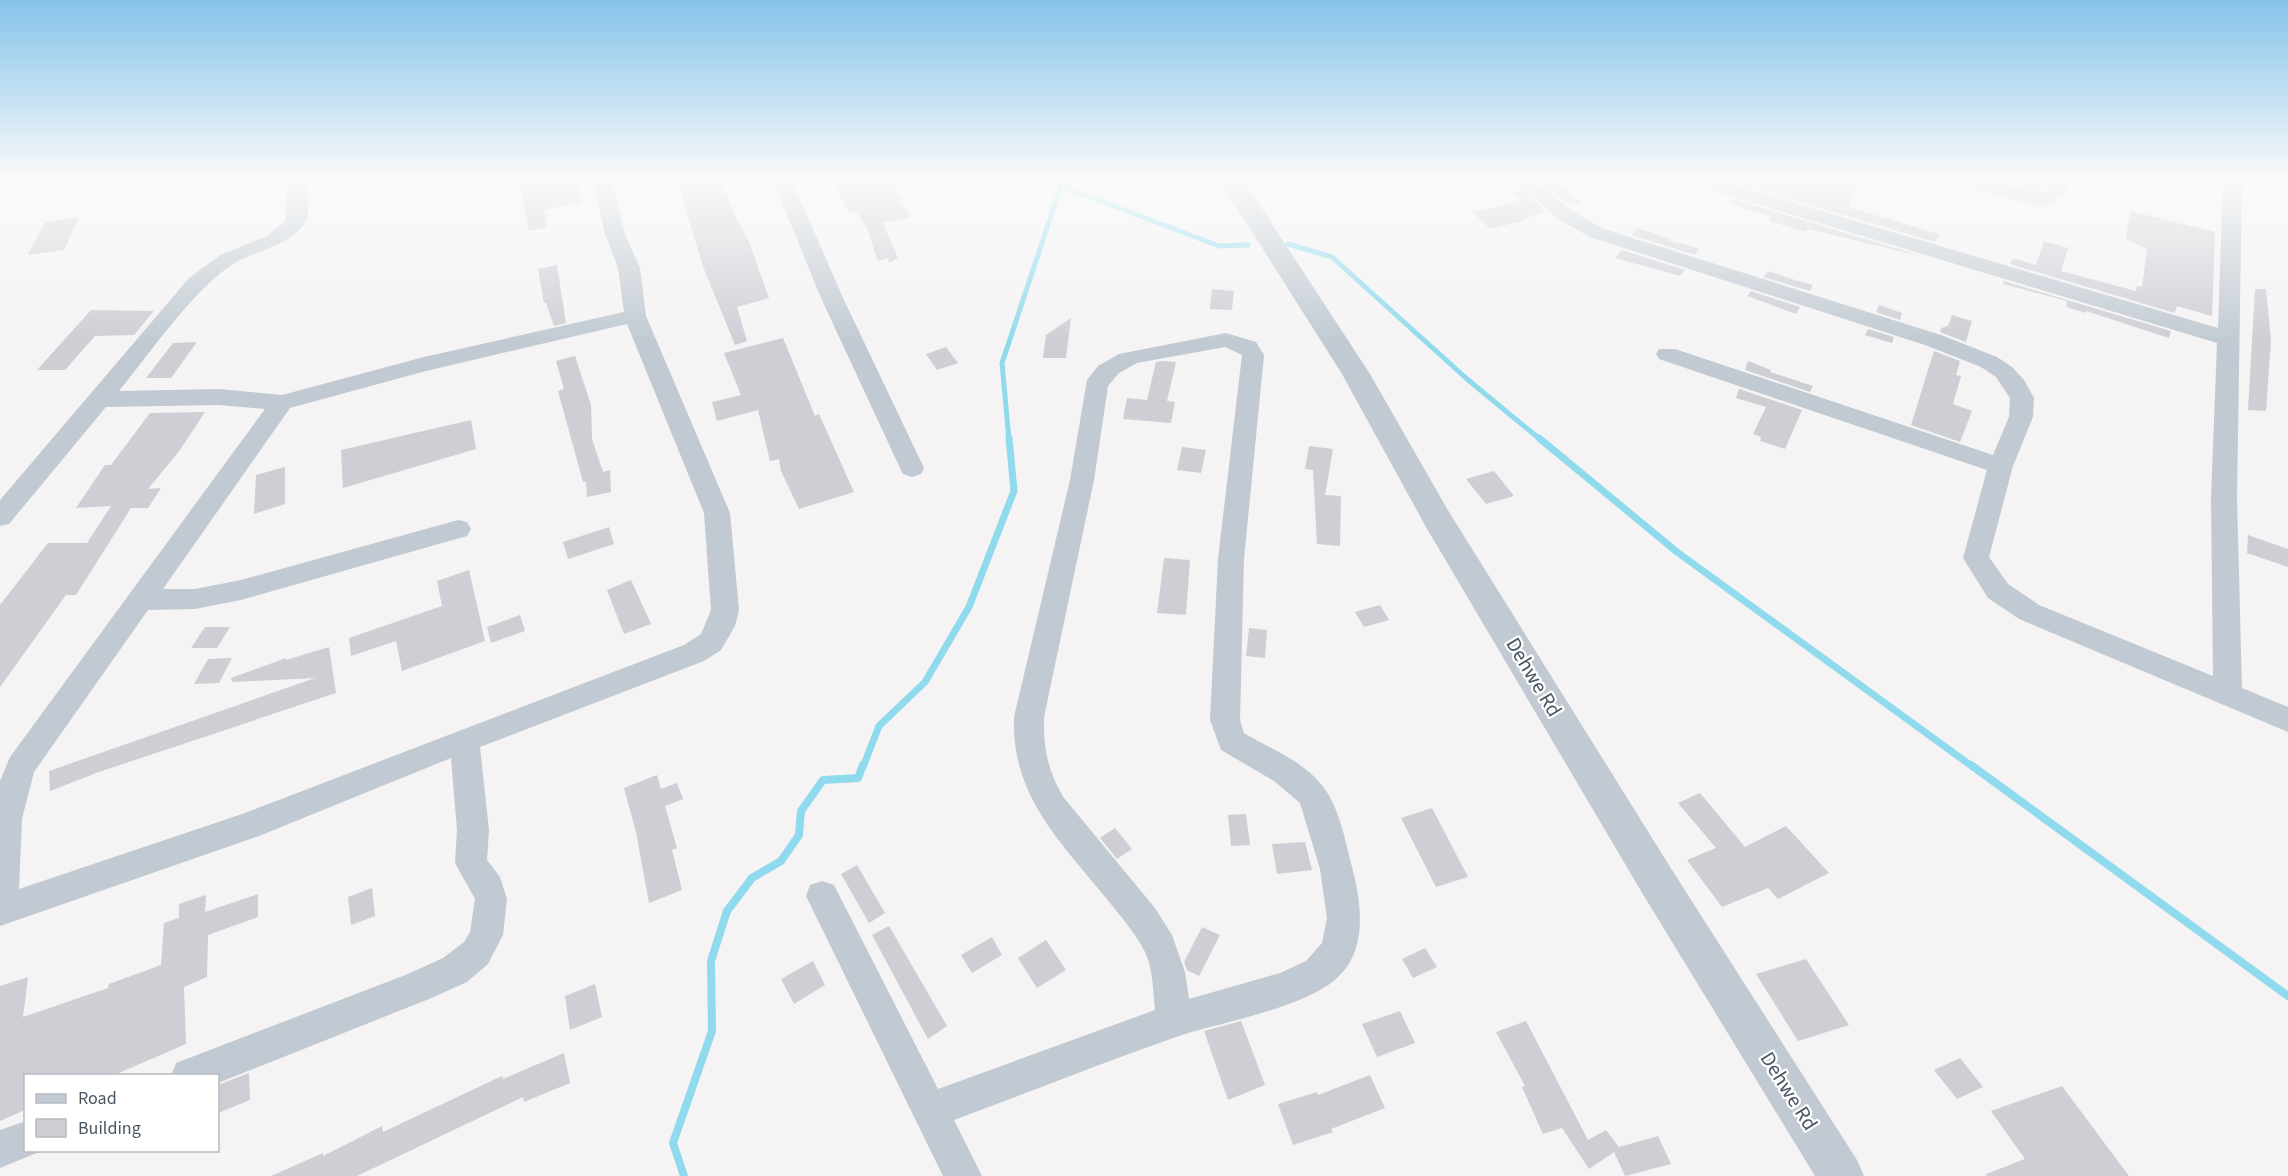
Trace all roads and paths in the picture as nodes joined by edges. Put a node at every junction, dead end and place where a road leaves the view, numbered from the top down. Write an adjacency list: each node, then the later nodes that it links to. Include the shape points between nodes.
1 (283, 233): 11 (street, via 227,259 203,277)
2 (615, 233): 8 (street, via 628,268)
3 (804, 233): 14 (street)
4 (1265, 233): 29 (street, Dehwe Rd, via 1356,374 1437,519)
5 (1597, 233): 13 (street, via 1933,340 1989,362 2016,385 2022,398 2021,417)
6 (1875, 233): 9 (street)
7 (2231, 233): 9 (street)
8 (635, 316): 12 (street, via 424,364); 20 (street, via 717,513 725,609 721,626 711,642 694,653)
9 (2226, 338): 18 (street)
10 (1667, 354): 13 (street)
11 (98, 399): 12 (street, via 219,397); 15 (street)
12 (282, 403): 17 (street)
13 (2001, 466): 18 (street, via 1976,558 1998,591 2029,612)
14 (912, 468)
15 (0, 517)
16 (458, 529): 17 (street, via 241,590 195,599)
17 (139, 600): 22 (street, via 38,741 10,789)
18 (2228, 693): 19 (street)
19 (2288, 720)
20 (464, 740): 22 (street, via 248,826); 24 (street, via 473,830 471,863 491,898 486,935 476,953 455,970 417,987)
21 (822, 896): 25 (street)
22 (1, 910)
23 (1174, 1020): 23 (street, via 1240,1002 1315,974 1329,963 1343,928 1344,910 1325,825 1311,794 1232,741 1227,732 1231,560 1253,355 1248,347 1226,340 1133,357 1120,361 1100,377 1072,529 1029,717 1032,769 1041,788 1160,946 1168,972); 25 (street)
24 (194, 1074)
25 (930, 1110): 28 (street)
26 (24, 1140): 27 (street)
27 (0, 1149)
28 (963, 1176)
29 (1841, 1176)

